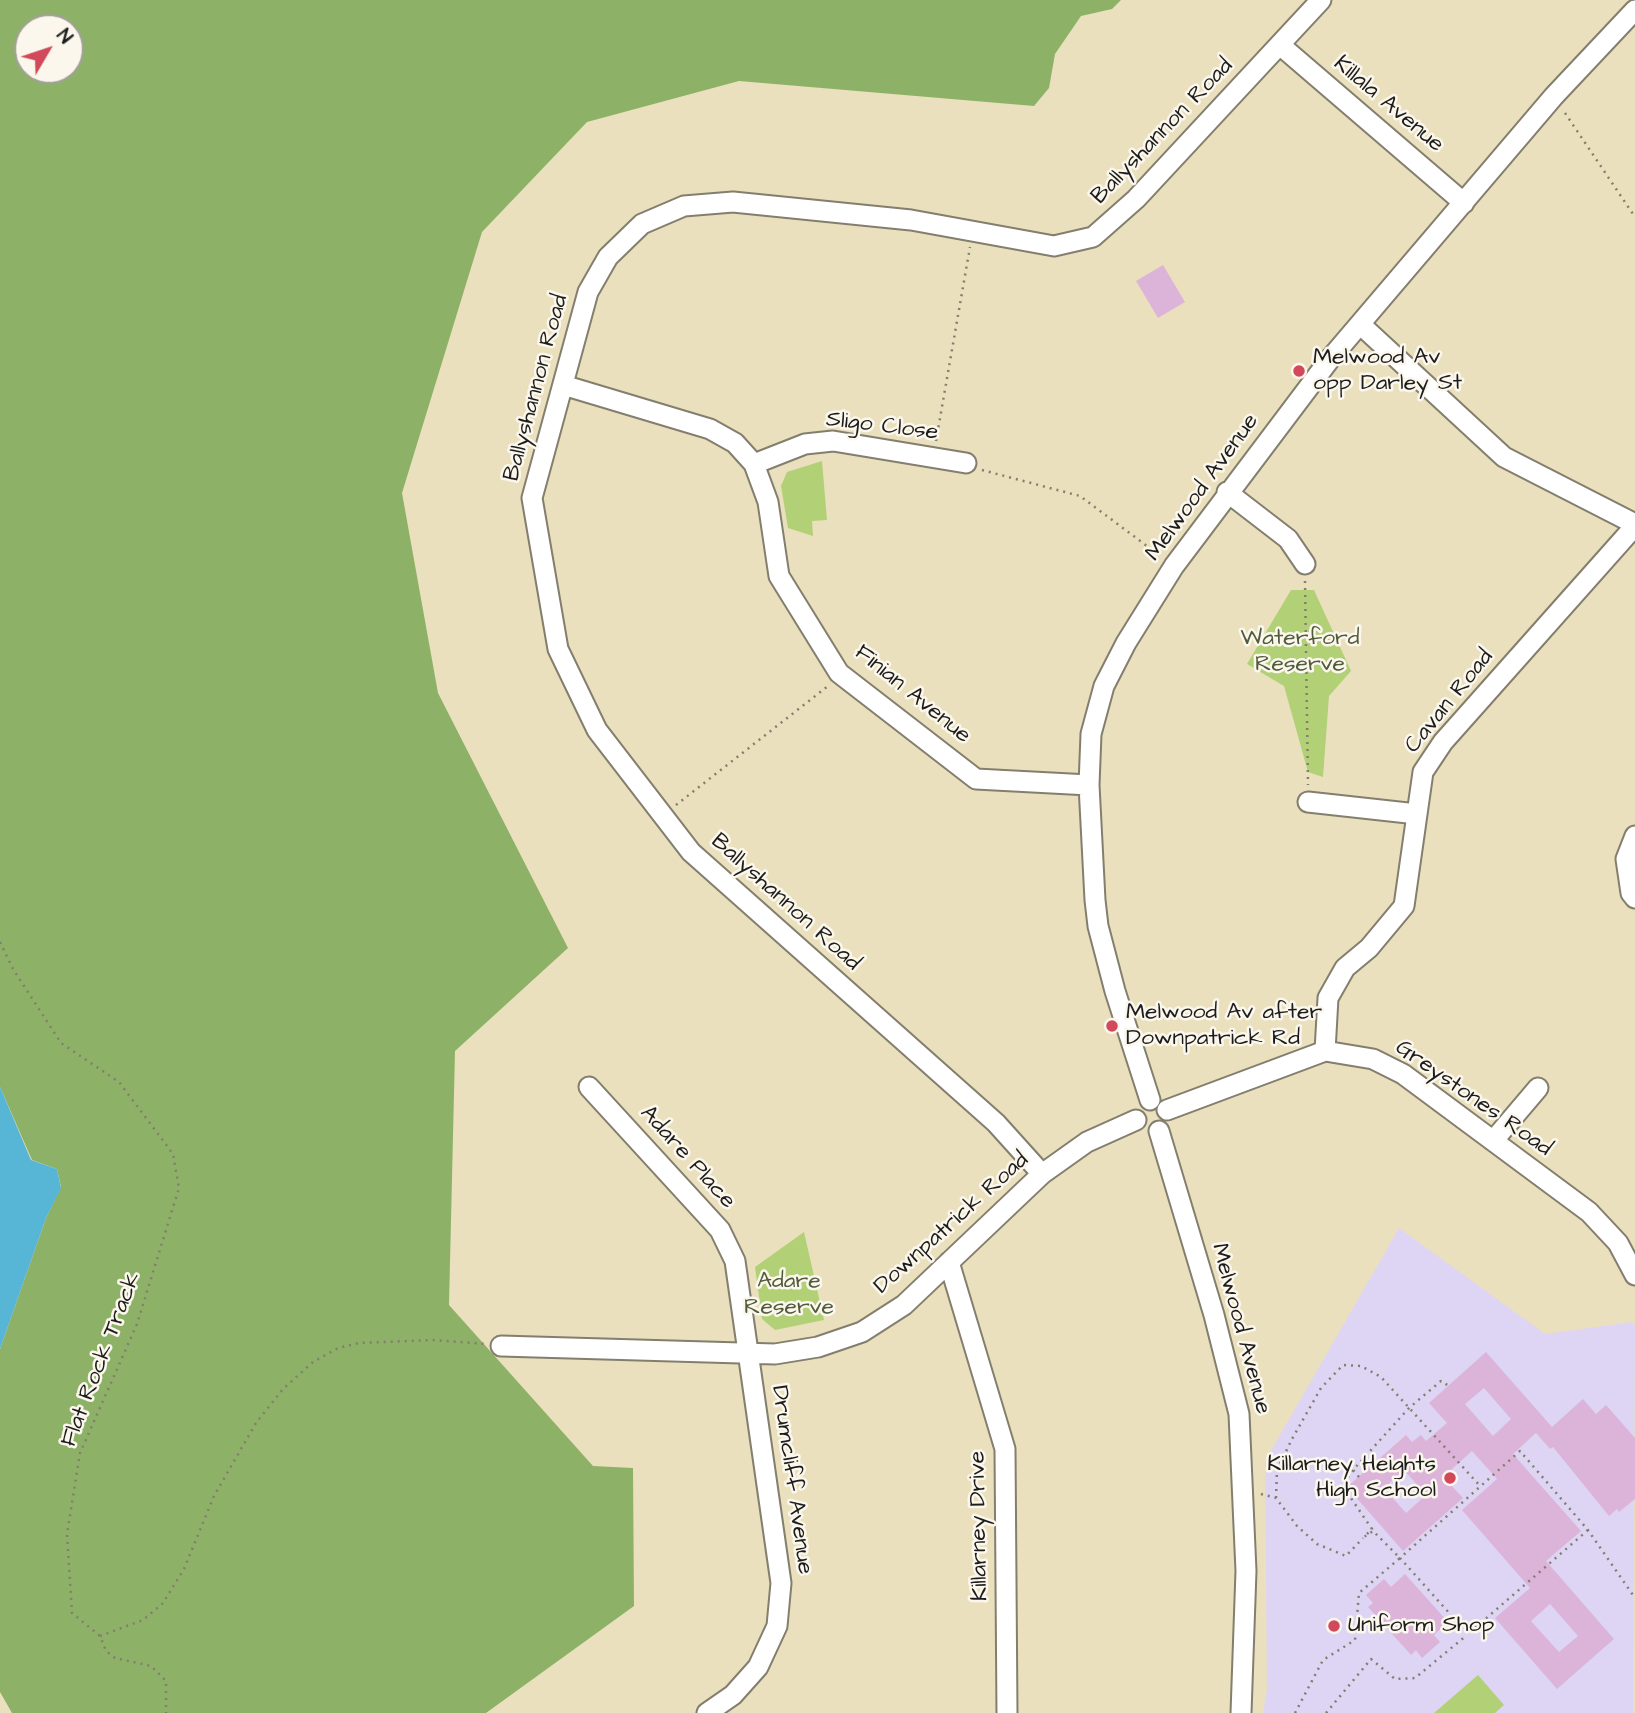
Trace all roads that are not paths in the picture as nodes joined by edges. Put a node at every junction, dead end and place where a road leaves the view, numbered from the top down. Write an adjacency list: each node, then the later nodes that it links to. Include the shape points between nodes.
1 (1321, 0): 3 (street, Ballyshannon Road)
2 (1635, 10): 4 (street, Melwood Avenue)
3 (1280, 45): 4 (street, Killala Avenue); 6 (street, Ballyshannon Road, via 1136,199 1093,237 1054,246 911,220 733,202 684,206 642,225 608,257 588,292)
4 (1464, 203): 5 (street, Melwood Avenue)
5 (1361, 324): 9 (street, Melwood Avenue); 10 (street, via 1504,457)
6 (562, 386): 8 (street, Finian Avenue, via 710,429 735,443); 24 (street, Ballyshannon Road, via 532,498 558,649 597,730 691,852 996,1123)
7 (966, 463): 8 (street, Sligo Close, via 834,441 805,444)
8 (754, 464): 12 (street, Finian Avenue, via 768,502 779,576 839,673 976,779)
9 (1227, 492): 11 (street, via 1288,539); 12 (street, Melwood Avenue, via 1174,566 1104,686 1091,734)
10 (1635, 525): 14 (street, Cavan Road, via 1443,742 1423,772)
11 (1305, 564)
12 (1089, 785): 20 (street, Melwood Avenue, via 1098,926)
13 (1308, 802): 14 (street)
14 (1418, 814): 17 (street, Cavan Road, via 1404,906 1369,948 1345,968 1328,998)
15 (1635, 835): 16 (street, via 1626,859)
16 (1635, 898)
17 (1325, 1051): 20 (street, Greystones Road); 23 (street, Greystones Road, via 1373,1059 1403,1074)
18 (589, 1087): 28 (street, Adare Place, via 720,1230 735,1261)
19 (1538, 1088): 23 (street)
20 (1158, 1105): 21 (street, via 1137,1110); 22 (street, via 1166,1124)
21 (1136, 1120): 22 (street, via 1148,1132); 24 (street, Downpatrick Road, via 1087,1142)
22 (1159, 1131): 31 (street, Melwood Avenue, via 1240,1414 1246,1571)
23 (1493, 1141): 26 (street, Greystones Road, via 1606,1227)
24 (1042, 1174): 25 (street, Downpatrick Road)
25 (949, 1262): 28 (street, Downpatrick Road, via 904,1305 862,1332 818,1347 775,1354); 30 (street, Killarney Drive, via 1005,1449)
26 (1635, 1275)
27 (501, 1346): 28 (street, Downpatrick Road)
28 (749, 1352): 29 (street, Drumcliff Avenue, via 781,1583 777,1626 758,1667 733,1695)
29 (707, 1713)
30 (1007, 1713)
31 (1241, 1713)

